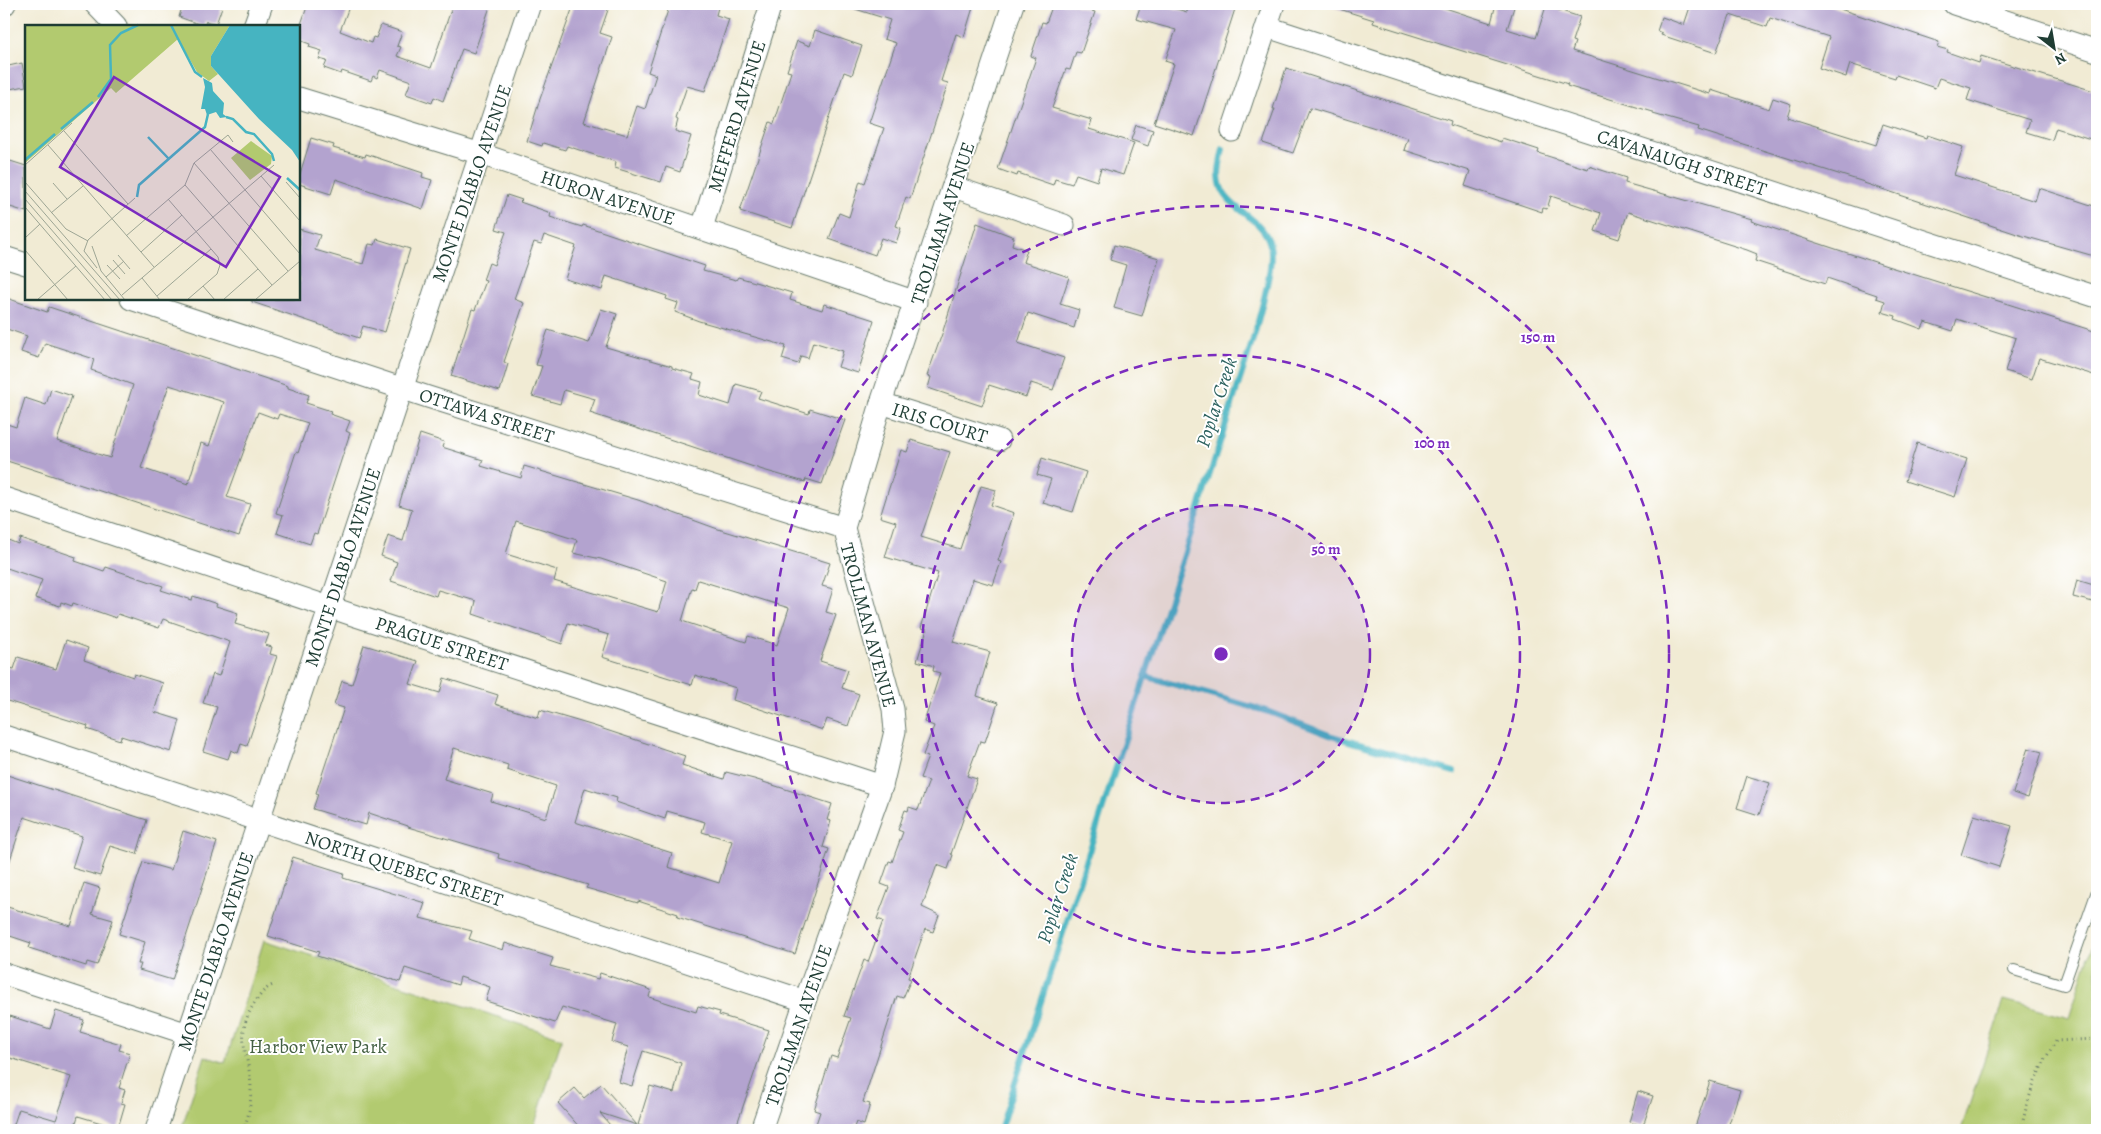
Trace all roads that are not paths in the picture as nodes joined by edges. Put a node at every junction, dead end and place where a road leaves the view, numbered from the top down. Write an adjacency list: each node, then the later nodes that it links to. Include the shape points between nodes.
1 (95, 4): 8 (street)
2 (262, 4): 9 (street)
3 (530, 4): 14 (street, MONTE DIABLO AVENUE)
4 (771, 4): 17 (street, MEFFERD AVENUE)
5 (1013, 4): 15 (street, TROLLMAN AVENUE)
6 (1274, 4): 10 (street)
7 (1954, 4): 11 (street)
8 (115, 25)
9 (254, 25)
10 (1267, 27): 13 (street); 20 (street, CAVANAUGH STREET)
11 (2097, 50)
12 (300, 98): 14 (street, HURON AVENUE)
13 (1232, 131)
14 (481, 154): 17 (street, HURON AVENUE); 23 (street, MONTE DIABLO AVENUE)
15 (954, 187): 16 (street); 22 (street, TROLLMAN AVENUE)
16 (1064, 225)
17 (702, 228): 22 (street, HURON AVENUE)
18 (4, 257): 19 (street)
19 (25, 264)
20 (2097, 297)
21 (134, 300): 23 (street, OTTAWA STREET)
22 (916, 302): 24 (street, TROLLMAN AVENUE)
23 (402, 388): 27 (street, OTTAWA STREET); 28 (street, MONTE DIABLO AVENUE)
24 (881, 403): 25 (street, IRIS COURT); 27 (street, TROLLMAN AVENUE)
25 (1000, 440)
26 (4, 498): 28 (street, PRAGUE STREET)
27 (844, 528): 30 (street, TROLLMAN AVENUE, via 893,710 895,731)
28 (329, 607): 30 (street, PRAGUE STREET); 31 (street, MONTE DIABLO AVENUE)
29 (4, 736): 31 (street, NORTH QUEBEC STREET)
30 (882, 786): 35 (street, TROLLMAN AVENUE)
31 (258, 820): 35 (street, NORTH QUEBEC STREET); 36 (street, MONTE DIABLO AVENUE)
32 (2097, 891): 33 (lane, via 2064,985)
33 (2014, 970)
34 (4, 974): 36 (street)
35 (805, 1000): 38 (street, TROLLMAN AVENUE)
36 (188, 1034): 37 (street, MONTE DIABLO AVENUE)
37 (156, 1130)
38 (761, 1130)

